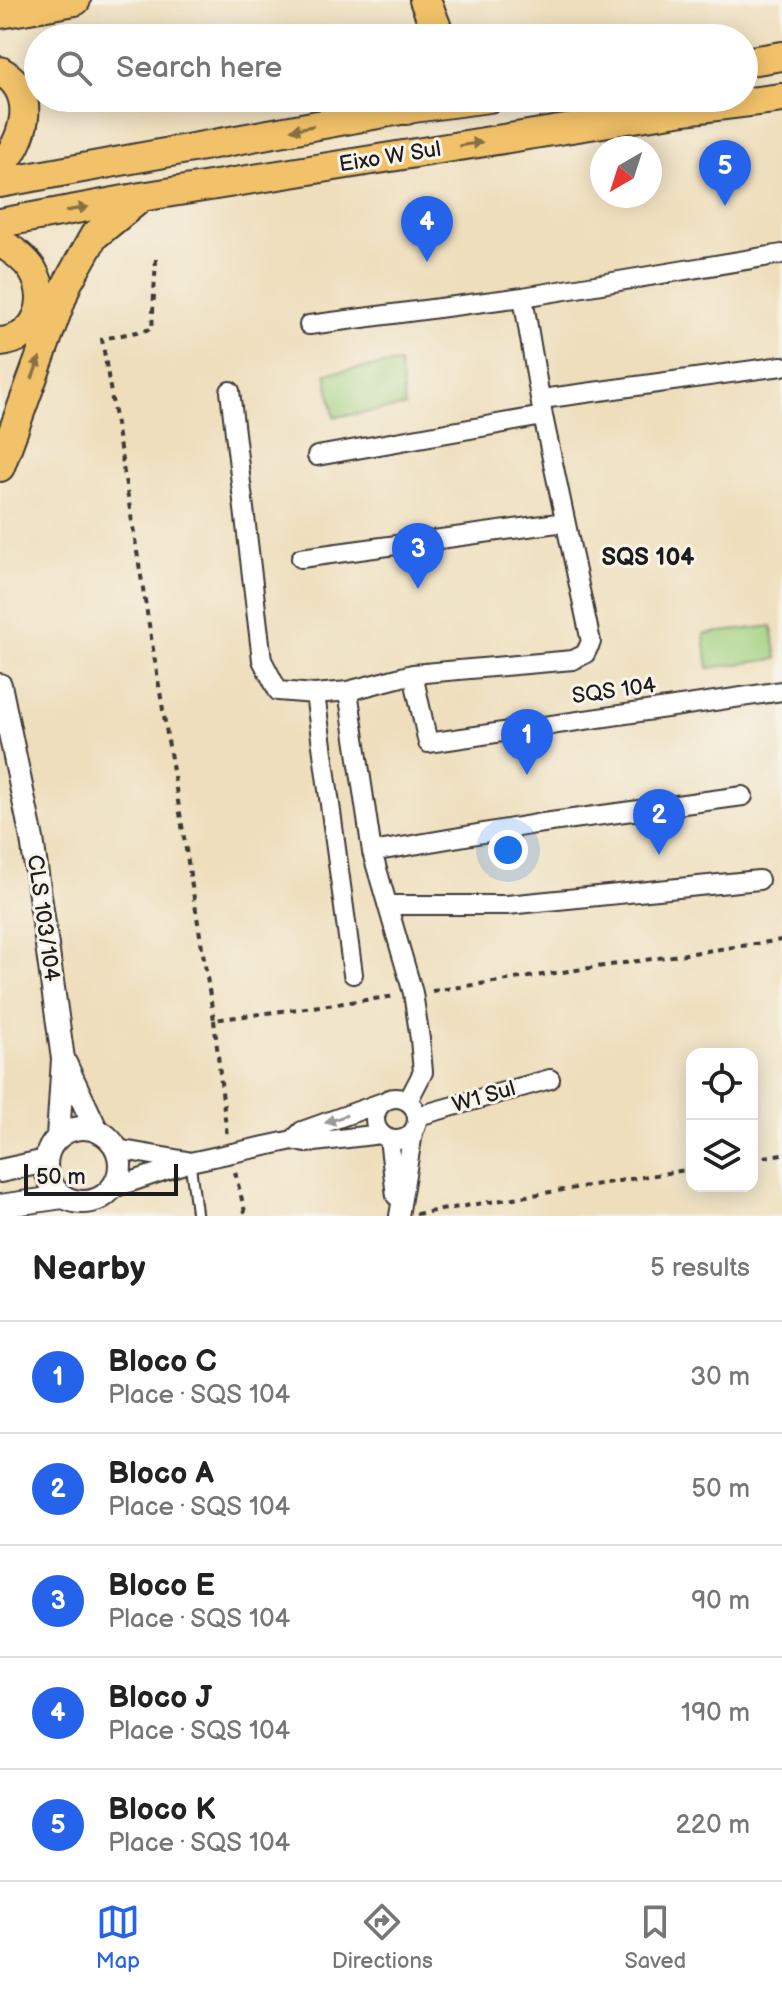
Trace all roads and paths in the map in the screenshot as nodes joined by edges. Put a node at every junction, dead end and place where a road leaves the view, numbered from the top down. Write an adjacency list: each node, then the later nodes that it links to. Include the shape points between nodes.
1 (75, 0): 3 (highway)
2 (425, 0): 4 (highway)
3 (0, 13)
4 (434, 24)
5 (782, 56): 6 (main road)
6 (758, 60)
7 (0, 71): 10 (main road, via 19,90)
8 (782, 98): 9 (main road, Eixo W Sul, one-way to 8)
9 (758, 101)
10 (24, 105)
11 (26, 112): 14 (main road, via 17,147)
12 (368, 112): 15 (main road, Eixo W Sul, one-way to 15)
13 (672, 112): 16 (main road, Eixo W Sul, one-way to 13)
14 (0, 167)
15 (0, 183)
16 (141, 197): 17 (main road, Eixo W Sul, one-way to 16); 28 (main road, one-way to 16, via 67,284 94,236)
17 (0, 223)
18 (0, 242): 23 (main road, via 34,272 39,292 37,321 28,333)
19 (782, 254): 21 (street)
20 (156, 259): 43 (path, via 152,329 102,339)
21 (523, 297): 22 (street); 26 (street, SQS 104)
22 (309, 325)
23 (0, 342)
24 (782, 366): 26 (street)
25 (230, 391): 35 (street, SQS 104, via 262,660 278,691)
26 (542, 408): 27 (street); 29 (street, SQS 104)
27 (317, 456)
28 (0, 467)
29 (565, 522): 30 (street); 31 (street, SQS 104, via 591,642 585,654 573,660)
30 (301, 558)
31 (413, 674): 33 (street, SQS 104); 34 (street, SQS 104, via 428,743)
32 (0, 685): 44 (street, CLS 103/104, via 32,839)
33 (348, 691): 35 (street, SQS 104); 37 (street)
34 (782, 691)
35 (315, 694): 41 (street)
36 (743, 796): 37 (street)
37 (372, 852): 39 (street)
38 (759, 880): 39 (street, via 507,905)
39 (390, 905): 42 (street)
40 (782, 940): 42 (path)
41 (353, 974)
42 (413, 993): 43 (path); 47 (street, via 423,1072)
43 (214, 1020): 53 (path)
44 (63, 1059): 48 (street, CLS 103/104); 49 (street, CLS 103/104)
45 (550, 1079): 47 (street, W1 Sul)
46 (383, 1102): 47 (street, via 391,1098); 50 (street, via 375,1118); 51 (street, one-way to 51, via 302,1131)
47 (413, 1117): 50 (street, via 406,1138); 65 (street)
48 (97, 1131): 49 (street, via 70,1130); 52 (street)
49 (58, 1137): 56 (street)
50 (385, 1137): 51 (street); 65 (street)
51 (293, 1140): 53 (street)
52 (117, 1149): 57 (street); 60 (street, via 119,1176)
53 (230, 1153): 57 (street); 64 (path)
54 (782, 1154): 55 (path)
55 (758, 1158)
56 (46, 1161): 59 (street); 61 (street, via 47,1175)
57 (190, 1162): 60 (street); 63 (lane)
58 (686, 1170): 66 (path)
59 (0, 1171)
60 (113, 1188): 61 (street, via 89,1202)
61 (63, 1197): 62 (street)
62 (0, 1206)
63 (197, 1216)
64 (246, 1216)
65 (399, 1216)
66 (406, 1216)

